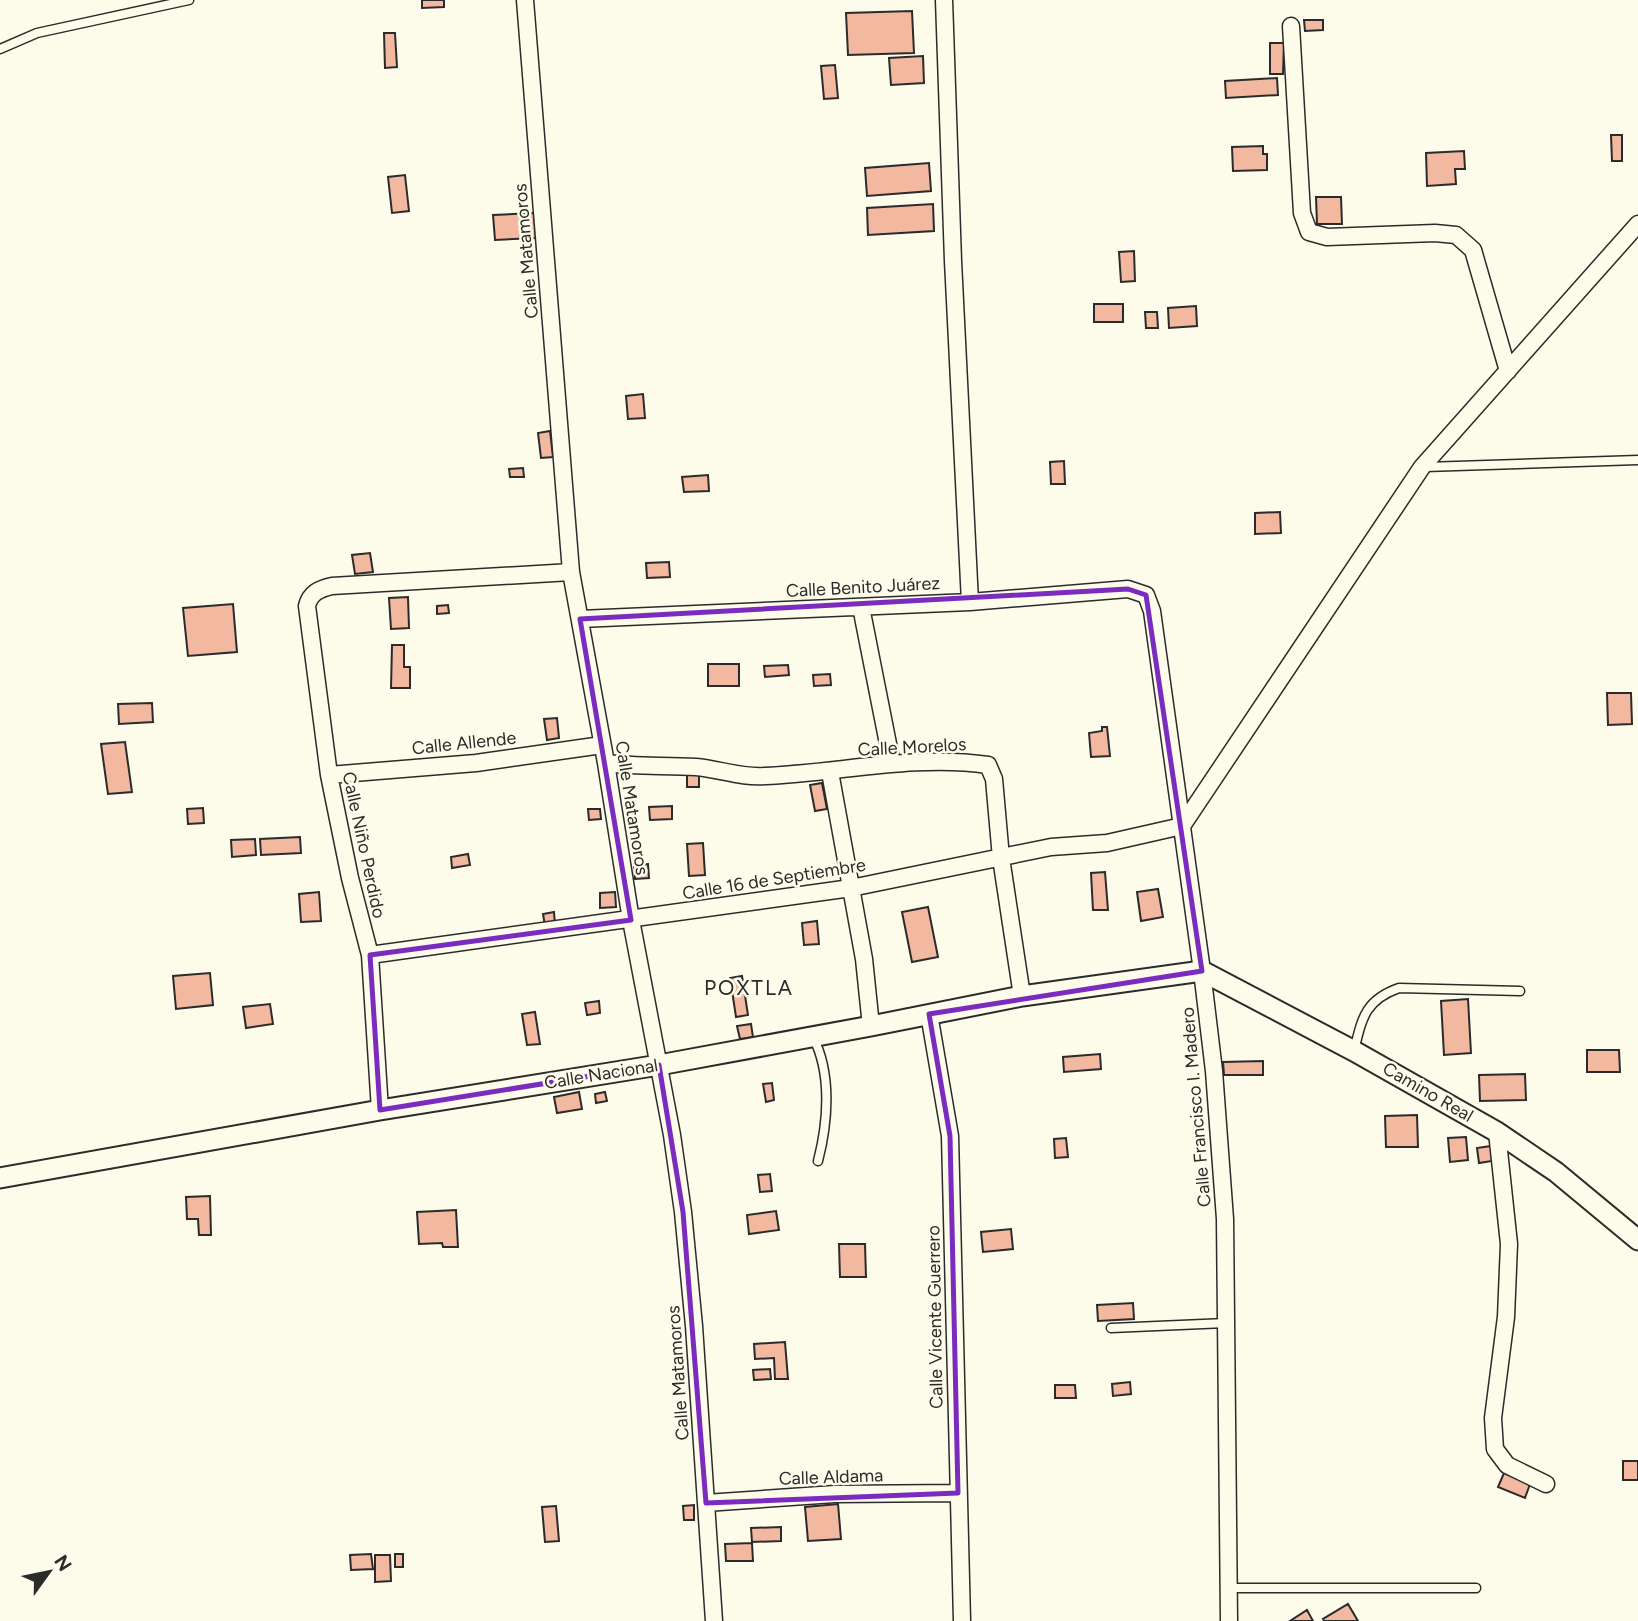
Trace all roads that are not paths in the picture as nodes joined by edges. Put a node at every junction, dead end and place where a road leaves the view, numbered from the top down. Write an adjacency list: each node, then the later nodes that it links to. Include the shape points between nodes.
1 (189, 0): 5 (lane, via 37,33)
2 (525, 0): 10 (street, Calle Matamoros)
3 (944, 0): 12 (street)
4 (1291, 26): 7 (street, via 1302,213 1309,232 1327,237 1456,235 1473,250)
5 (0, 49)
6 (1638, 224): 7 (street)
7 (1507, 371): 9 (street)
8 (1638, 460): 9 (lane)
9 (1422, 467): 20 (street)
10 (571, 572): 14 (street, Calle Matamoros); 19 (street, Calle Niño Perdido, via 332,586 316,591 307,607)
11 (1146, 595): 12 (street, Calle Benito Juárez, via 1128,589); 20 (street, Calle Francisco I. Madero)
12 (970, 602): 13 (street, Calle Benito Juárez)
13 (861, 607): 14 (street, Calle Benito Juárez); 17 (street)
14 (580, 619): 15 (street, Calle Matamoros)
15 (602, 745): 16 (street, Calle Matamoros); 19 (street, Calle Allende)
16 (606, 763): 18 (street, Calle Morelos, via 698,767 760,777); 23 (street, Calle Matamoros)
17 (892, 764): 18 (street, Calle Morelos); 21 (street, Calle Morelos, via 988,765 994,779)
18 (830, 772): 22 (street)
19 (329, 775): 24 (street, Calle Niño Perdido)
20 (1182, 826): 21 (street, Calle 16 de Septiembre, via 1107,843 1051,847); 25 (street, Calle Francisco I. Madero)
21 (1001, 858): 22 (street, Calle 16 de Septiembre); 27 (street, Calle Morelos)
22 (851, 888): 23 (street, Calle 16 de Septiembre); 29 (street)
23 (631, 920): 24 (street, Calle 16 de Septiembre); 32 (street, Calle Matamoros)
24 (370, 955): 33 (street, Calle Niño Perdido)
25 (1202, 971): 27 (street, Calle Nacional); 31 (street, Camino Real); 38 (street, Calle Francisco I. Madero, via 1225,1219)
26 (1520, 991): 31 (lane, via 1399,988 1381,994 1366,1010)
27 (1021, 996): 28 (street, Calle Nacional)
28 (929, 1014): 29 (street, Calle Nacional); 41 (street, Calle Vicente Guerrero, via 950,1136)
29 (871, 1027): 30 (street, Calle Nacional)
30 (813, 1037): 32 (street, Calle Nacional); 35 (lane, via 825,1072)
31 (1354, 1051): 34 (street, Camino Real)
32 (659, 1065): 33 (street, Calle Nacional); 42 (street, Calle Matamoros, via 684,1225)
33 (380, 1110): 36 (street, Calle Nacional)
34 (1497, 1132): 37 (street, Camino Real, via 1556,1172); 40 (street, via 1509,1244 1506,1317 1493,1418 1495,1449 1507,1465)
35 (818, 1161)
36 (0, 1178)
37 (1638, 1240)
38 (1226, 1323): 39 (lane); 43 (street, Calle Francisco I. Madero)
39 (1111, 1328)
40 (1546, 1484)
41 (958, 1493): 42 (street, Calle Aldama, via 835,1494); 46 (street, Calle Vicente Guerrero)
42 (706, 1503): 45 (street, Calle Matamoros)
43 (1230, 1588): 44 (lane); 47 (street, Calle Francisco I. Madero)
44 (1476, 1588)
45 (715, 1621)
46 (962, 1621)
47 (1229, 1621)

